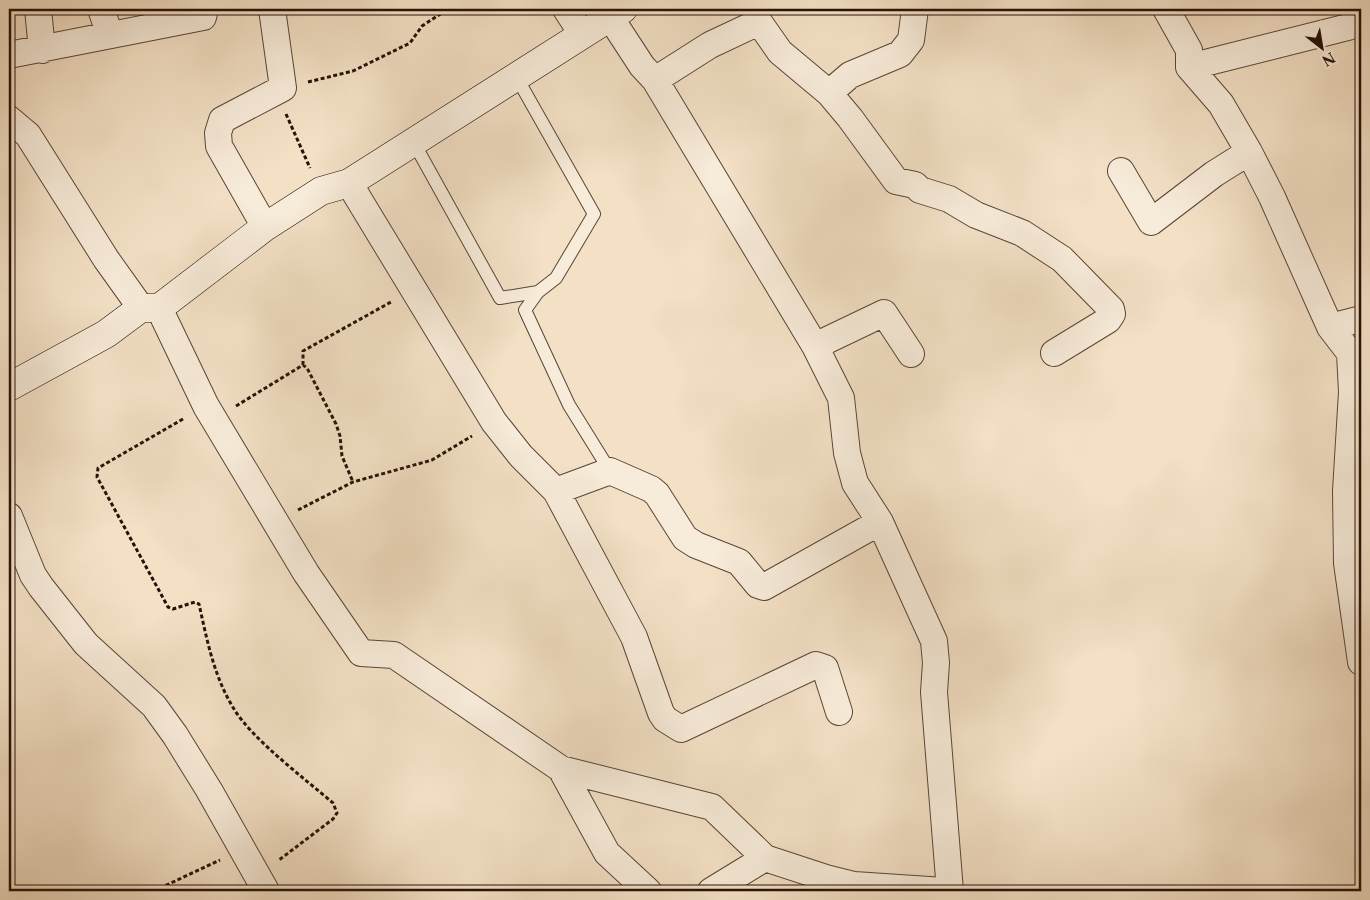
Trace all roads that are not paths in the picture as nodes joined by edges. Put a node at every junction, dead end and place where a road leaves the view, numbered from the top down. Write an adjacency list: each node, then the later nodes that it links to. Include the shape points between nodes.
1 (38, 9): 12 (street)
2 (101, 9): 11 (street)
3 (205, 9): 11 (street, via 203,17)
4 (272, 9): 23 (street, via 280,90 222,120 218,133 219,146)
5 (566, 9): 10 (street)
6 (915, 9): 17 (street, via 911,40 900,54 850,75)
7 (1166, 9): 14 (street, via 1189,50)
8 (616, 13): 10 (street); 16 (street, via 642,66)
9 (1357, 29): 14 (street)
10 (582, 34): 15 (street)
11 (110, 35): 12 (street)
12 (42, 50): 13 (street)
13 (9, 55)
14 (1189, 67): 20 (street, via 1222,104)
15 (517, 78): 19 (street); 24 (lane, via 594,214 556,278)
16 (655, 80): 17 (street, via 710,45 759,22 780,52); 28 (street)
17 (829, 93): 29 (street, via 896,181 949,199 976,215 1022,233 1062,259 1111,309 1108,320)
18 (9, 119): 25 (street, via 28,135 106,259)
19 (414, 143): 22 (street); 24 (lane, via 500,298)
20 (1249, 152): 21 (street, via 1151,222); 27 (street)
21 (1121, 171)
22 (349, 183): 23 (street, via 321,191); 33 (street, via 494,422 521,456)
23 (265, 227): 25 (street)
24 (538, 292): 32 (lane, via 525,310 569,405)
25 (150, 308): 31 (street); 38 (street, via 306,573 361,653 394,655)
26 (1361, 319): 27 (street)
27 (1330, 327): 36 (street, via 1350,353 1352,369 1346,492 1347,563)
28 (816, 346): 30 (street, via 884,313); 35 (street, via 841,398 854,484)
29 (1054, 353)
30 (910, 354)
31 (9, 387)
32 (610, 471): 33 (street); 35 (street, via 651,489 685,538 696,546 739,562 758,585 764,587)
33 (556, 491): 37 (street, via 634,637 665,719 681,729 816,665 825,668)
34 (9, 516): 40 (street, via 41,587 86,644 154,706 175,735)
35 (880, 522): 44 (street, via 934,641 934,692)
36 (1361, 662)
37 (839, 712)
38 (561, 769): 39 (street, via 712,807); 41 (street, via 607,853)
39 (766, 858): 42 (street); 43 (street, via 854,884)
40 (262, 883)
41 (648, 891)
42 (711, 891)
43 (944, 891)
44 (950, 891)

